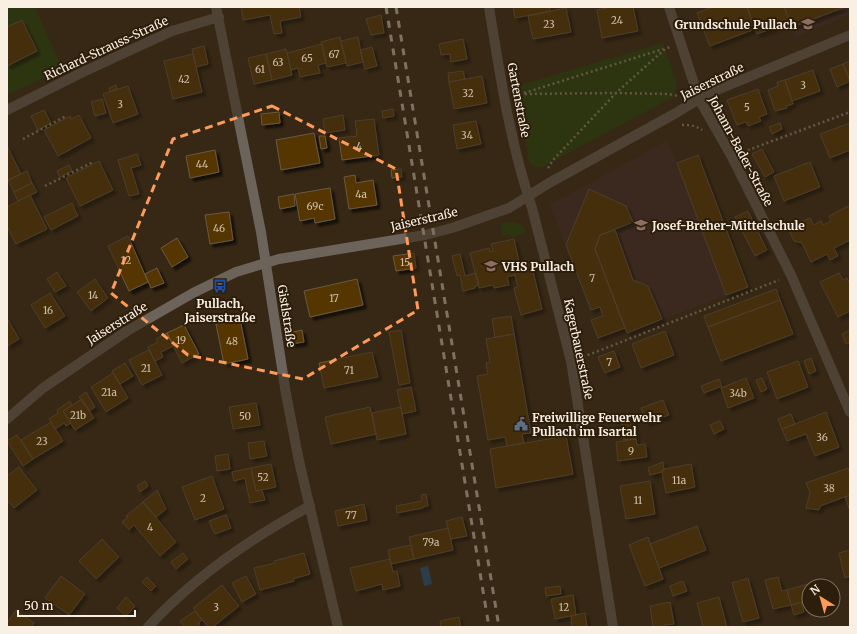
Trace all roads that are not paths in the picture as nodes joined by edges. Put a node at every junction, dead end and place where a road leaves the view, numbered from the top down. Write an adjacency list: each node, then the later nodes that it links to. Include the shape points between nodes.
1 (489, 7): 7 (street, Gartenstraße, via 502,90)
2 (669, 7): 5 (street, Johann-Bader-Straße)
3 (217, 12): 6 (street, Richard-Strauss-Straße, via 83,72); 8 (street, Gistlstraße)
4 (850, 35): 5 (street, Jaiserstraße)
5 (699, 99): 7 (street, Jaiserstraße); 9 (street, Johann-Bader-Straße, via 732,157 791,275)
6 (7, 110)
7 (528, 196): 8 (street, Jaiserstraße, via 509,208 452,228); 14 (street, Kagerbauerstraße, via 571,361)
8 (266, 262): 10 (street, Jaiserstraße, via 236,272 193,293 127,331 43,388); 11 (street, Gistlstraße, via 286,394)
9 (850, 412)
10 (7, 419)
11 (310, 506): 12 (street, via 222,561 196,581); 13 (street, Gistlstraße)
12 (148, 627)
13 (338, 627)
14 (613, 627)

